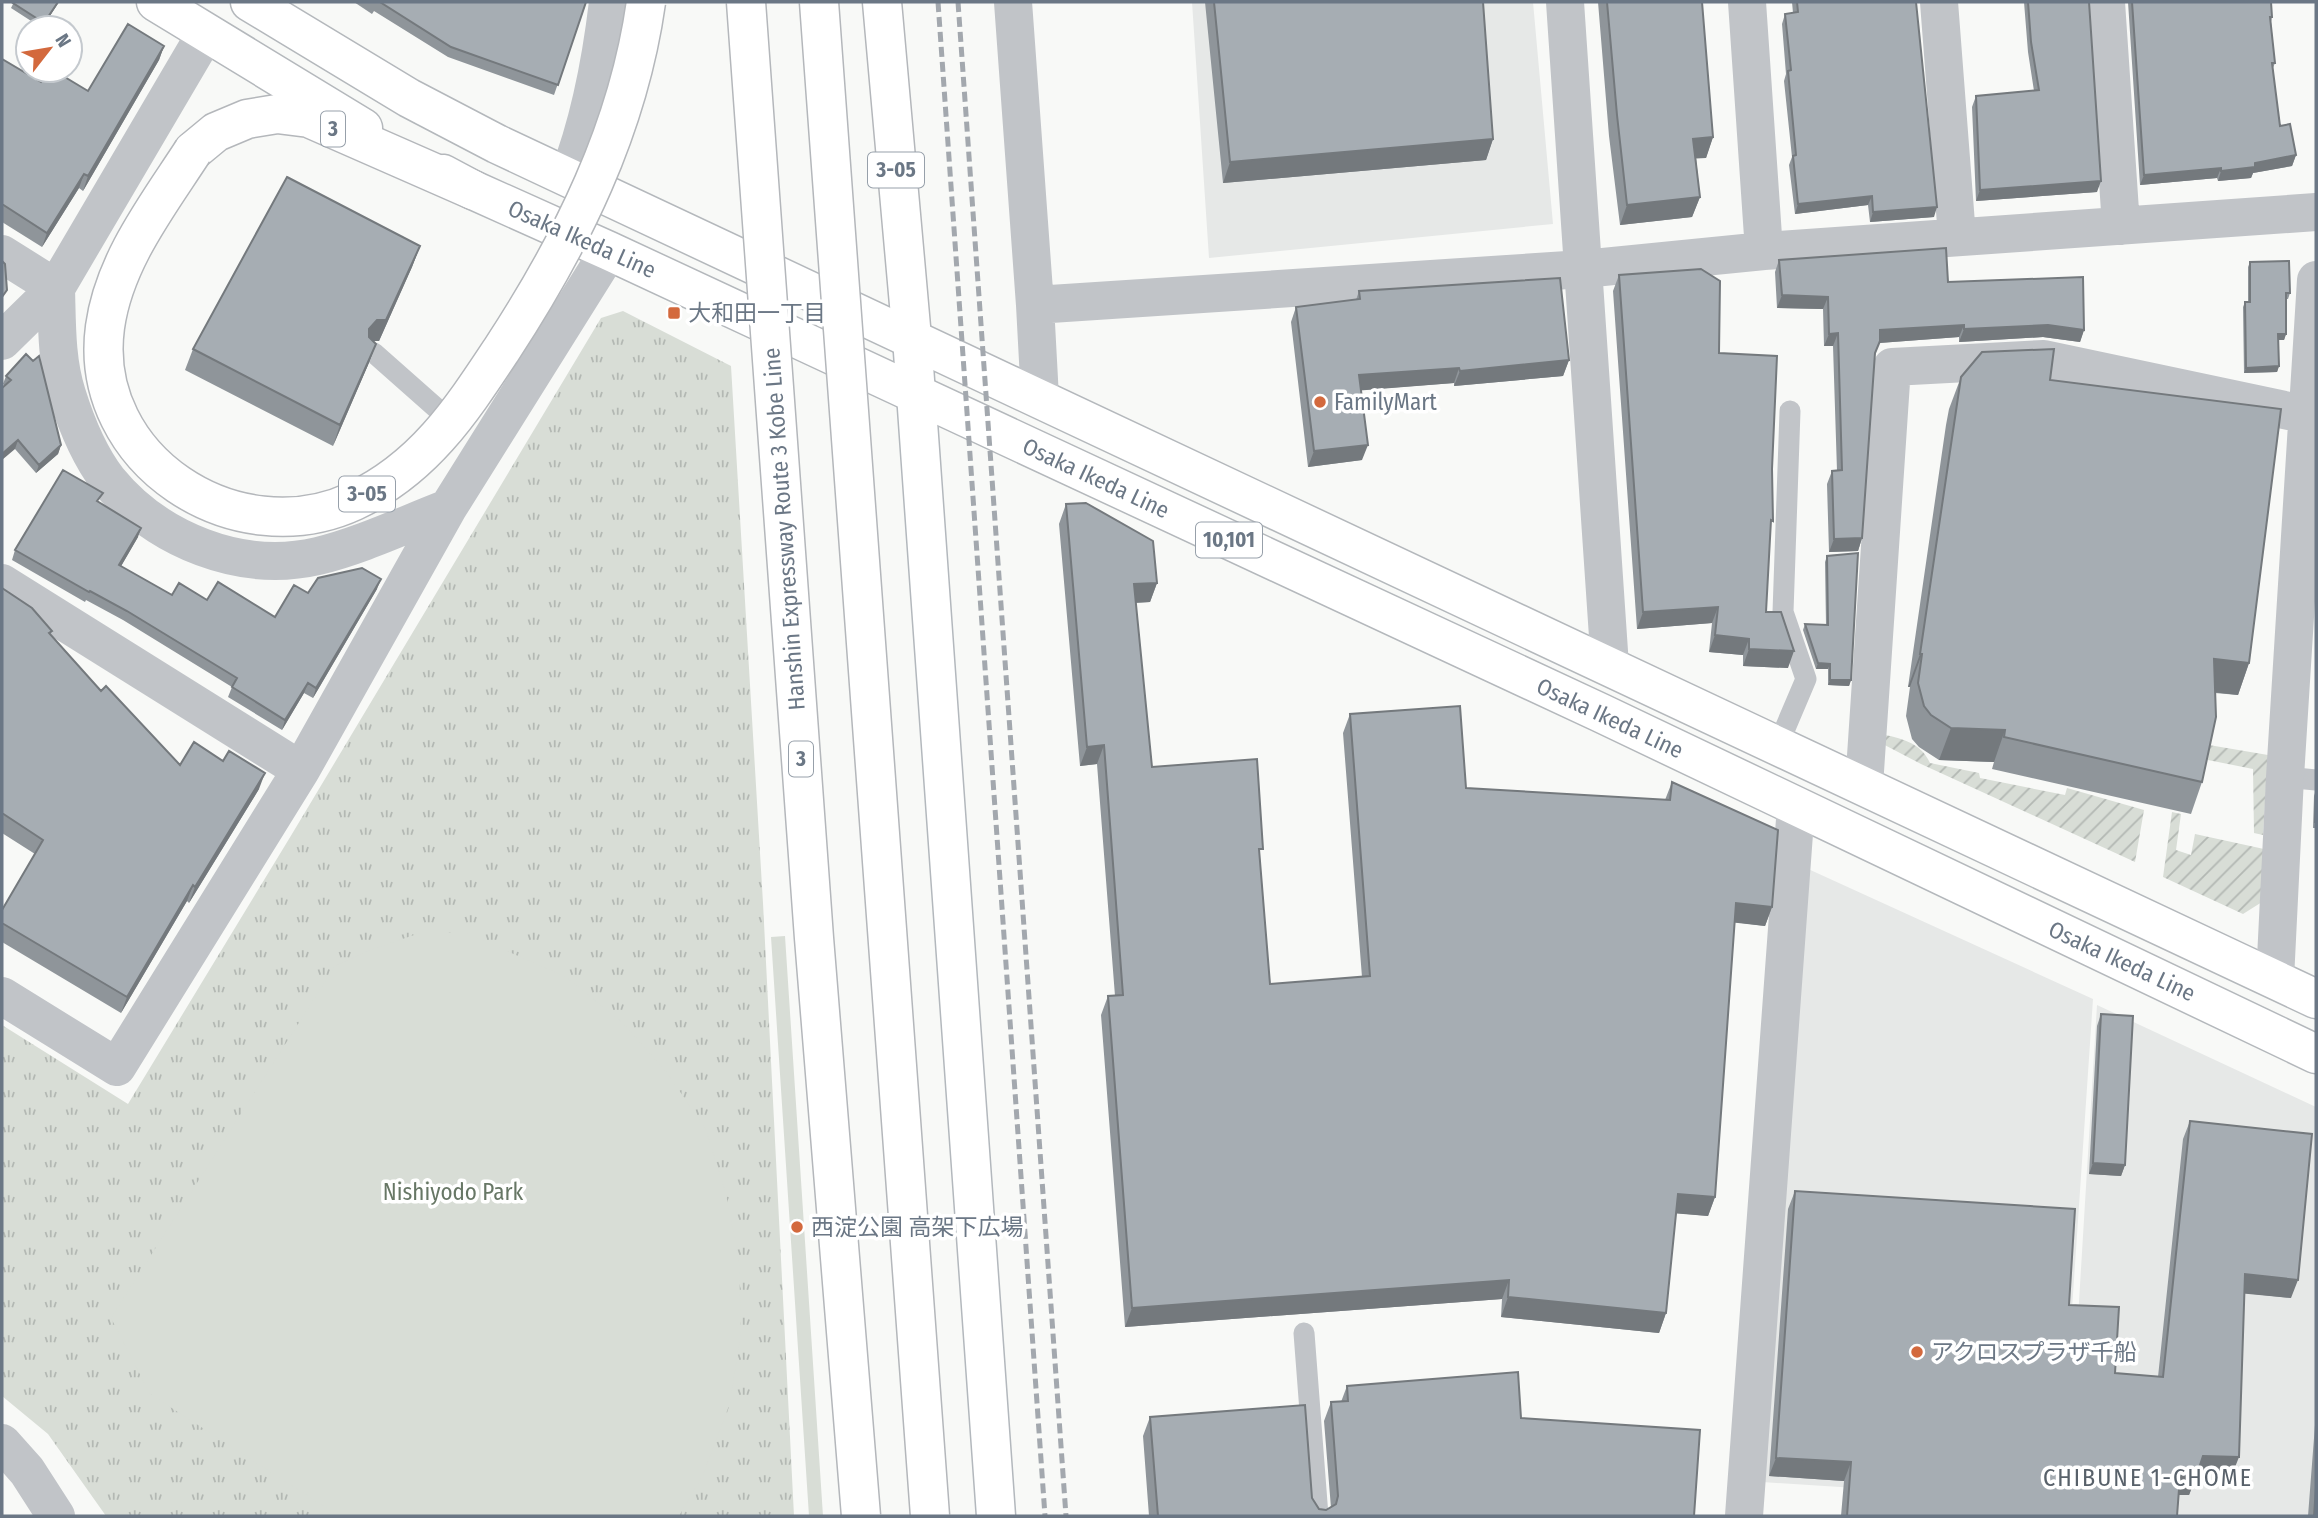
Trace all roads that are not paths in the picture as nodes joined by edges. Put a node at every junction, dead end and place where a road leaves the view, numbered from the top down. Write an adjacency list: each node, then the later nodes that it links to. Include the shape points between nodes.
1 (156, 2): 13 (main road, Osaka Ikeda Line / 10,101)
2 (250, 2): 15 (main road, Osaka Ikeda Line / 10,101, via 409,98)
3 (608, 2): 15 (street, via 582,142)
4 (646, 2): 34 (main road, 3-05, bridge, via 628,93 607,155 542,288)
5 (746, 2): 50 (main road, Hanshin Expressway Route 3 Kobe Line / 3, bridge)
6 (819, 2): 51 (main road, bridge)
7 (882, 2): 27 (main road, 3-05)
8 (1013, 2): 26 (street)
9 (1565, 2): 23 (street)
10 (1747, 2): 21 (street)
11 (1939, 2): 19 (street)
12 (2106, 2): 18 (street)
13 (206, 33): 16 (main road, Osaka Ikeda Line / 10,101); 25 (street)
14 (193, 151): 16 (main road, 3, via 216,132 247,119 276,114 309,118); 34 (main road, 3-05, bridge, via 116,282 105,328 105,368 116,409 134,445 193,495 230,510 271,517 312,513 351,502 386,484 418,459)
15 (568, 177): 27 (main road, Osaka Ikeda Line / 10,101)
16 (473, 190): 20 (main road, Osaka Ikeda Line / 10,101)
17 (2316, 212): 18 (street)
18 (2120, 226): 19 (street)
19 (1957, 237): 21 (street)
20 (609, 251): 30 (main road, Osaka Ikeda Line / 10,101); 35 (street)
21 (1764, 251): 23 (street)
22 (2, 254): 25 (street)
23 (1583, 269): 26 (street); 37 (street)
24 (2316, 280): 33 (street)
25 (56, 288): 28 (street); 35 (street, via 66,391 84,440 108,479 141,512 180,539 225,555 270,560 317,556)
26 (1035, 305): 31 (street)
27 (912, 338): 30 (main road); 31 (main road, Osaka Ikeda Line / 10,101)
28 (2, 341)
29 (374, 353): 34 (lane)
30 (915, 393): 42 (main road, Osaka Ikeda Line / 10,101); 52 (main road)
31 (1040, 398): 37 (main road, Osaka Ikeda Line / 10,101)
32 (1790, 411): 38 (lane, via 1783,612 1806,679)
33 (2308, 415): 40 (street); 41 (street, via 2045,359 1892,367)
34 (452, 422)
35 (448, 508): 39 (street)
36 (2, 583): 39 (street)
37 (1610, 666): 38 (main road, Osaka Ikeda Line / 10,101)
38 (1778, 746): 41 (main road, Osaka Ikeda Line / 10,101)
39 (301, 770): 44 (street, via 117,1067)
40 (2300, 779): 43 (street)
41 (1864, 786): 43 (main road, Osaka Ikeda Line / 10,101)
42 (1796, 806): 46 (main road, Osaka Ikeda Line / 10,101); 54 (street)
43 (2275, 979): 45 (main road, Osaka Ikeda Line / 10,101)
44 (2, 996)
45 (2316, 999)
46 (2316, 1054)
47 (1304, 1333): 53 (lane)
48 (2, 1443): 49 (street)
49 (56, 1516)
50 (860, 1516)
51 (930, 1516)
52 (996, 1516)
53 (1318, 1516)
54 (1744, 1516)

